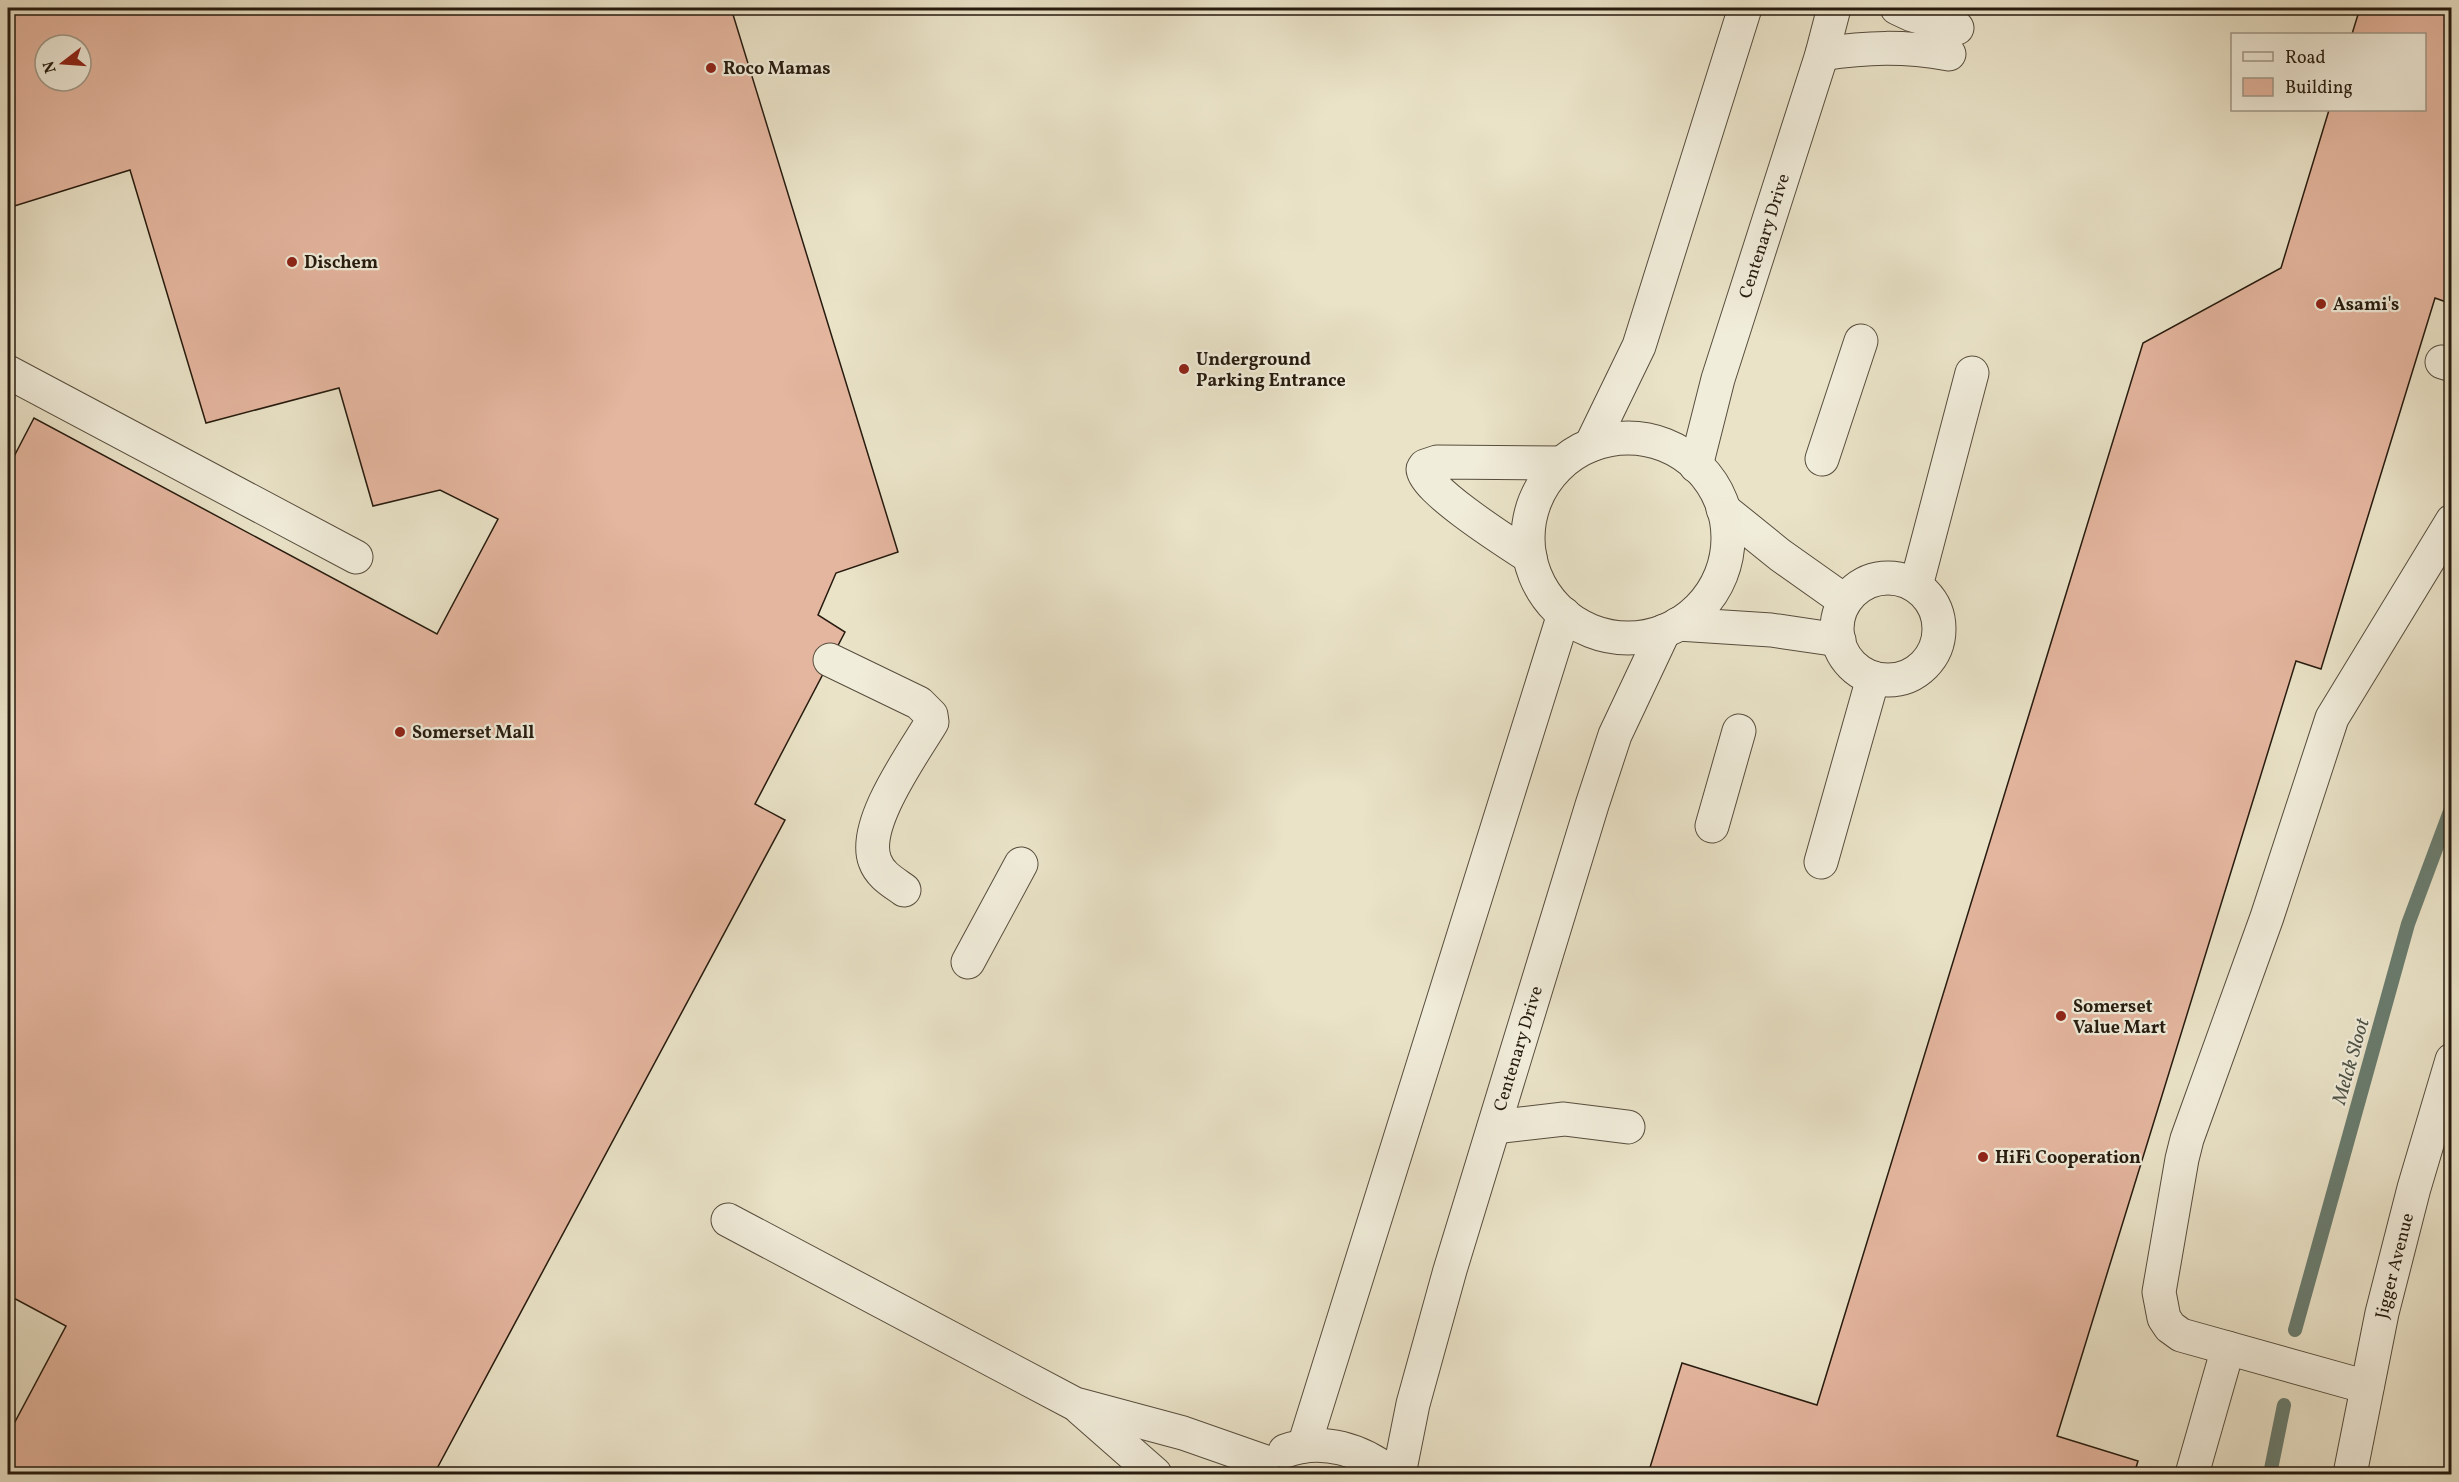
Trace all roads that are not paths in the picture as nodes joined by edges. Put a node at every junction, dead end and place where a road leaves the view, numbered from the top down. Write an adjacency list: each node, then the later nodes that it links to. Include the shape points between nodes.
1 (1745, 8): 8 (street, via 1639,346)
2 (1834, 8): 4 (street, Centenary Drive)
3 (1897, 8): 4 (street, via 1953,41 1914,48 1866,47)
4 (1822, 54): 11 (street, Centenary Drive, via 1718,379)
5 (1861, 341): 9 (street)
6 (8, 372): 14 (street)
7 (1972, 373): 16 (street)
8 (1591, 445): 10 (street); 11 (street, via 1619,438 1647,440 1674,449)
9 (1822, 459)
10 (1561, 463): 15 (street, via 1549,475 1533,506); 15 (street, via 1437,462 1423,470 1426,480 1441,494)
11 (1696, 466): 12 (street, via 1713,486)
12 (1723, 509): 17 (street); 19 (street, via 1727,539 1722,570 1698,609)
13 (2451, 521): 33 (street, via 2332,717 2182,1159 2161,1278 2161,1305 2170,1327 2181,1335)
14 (356, 557)
15 (1530, 557): 18 (street, via 1542,589)
16 (1916, 586): 17 (street, via 1904,580 1878,579 1865,584); 22 (street, via 1937,613 1940,629 1936,646 1916,673 1899,679)
17 (1845, 601): 20 (street, via 1838,626)
18 (1564, 614): 19 (street, via 1590,630 1619,638); 36 (street)
19 (1671, 628): 20 (street, via 1771,630); 31 (street, Centenary Drive, via 1615,735)
20 (1839, 640): 22 (street, via 1851,663)
21 (830, 660): 27 (street, via 919,703 931,715 932,722 873,829 875,862 887,879)
22 (1873, 678): 25 (street)
23 (1739, 731): 24 (street)
24 (1712, 826)
25 (1821, 862)
26 (1021, 864): 28 (street)
27 (904, 890)
28 (968, 962)
29 (2451, 1060): 34 (street, Jigger Avenue, via 2408,1211)
30 (1628, 1127): 31 (street, via 1564,1119)
31 (1494, 1128): 40 (street, Centenary Drive, via 1417,1389)
32 (728, 1220): 35 (street)
33 (2228, 1348): 34 (street); 41 (street)
34 (2367, 1387): 42 (street, Jigger Avenue)
35 (1075, 1404): 37 (street, via 1184,1433); 38 (street)
36 (1304, 1446): 37 (street, via 1276,1454); 39 (street, via 1330,1445 1355,1451)
37 (1254, 1468)
38 (1155, 1474)
39 (1392, 1474)
40 (1400, 1474)
41 (2192, 1474)
42 (2350, 1474)

